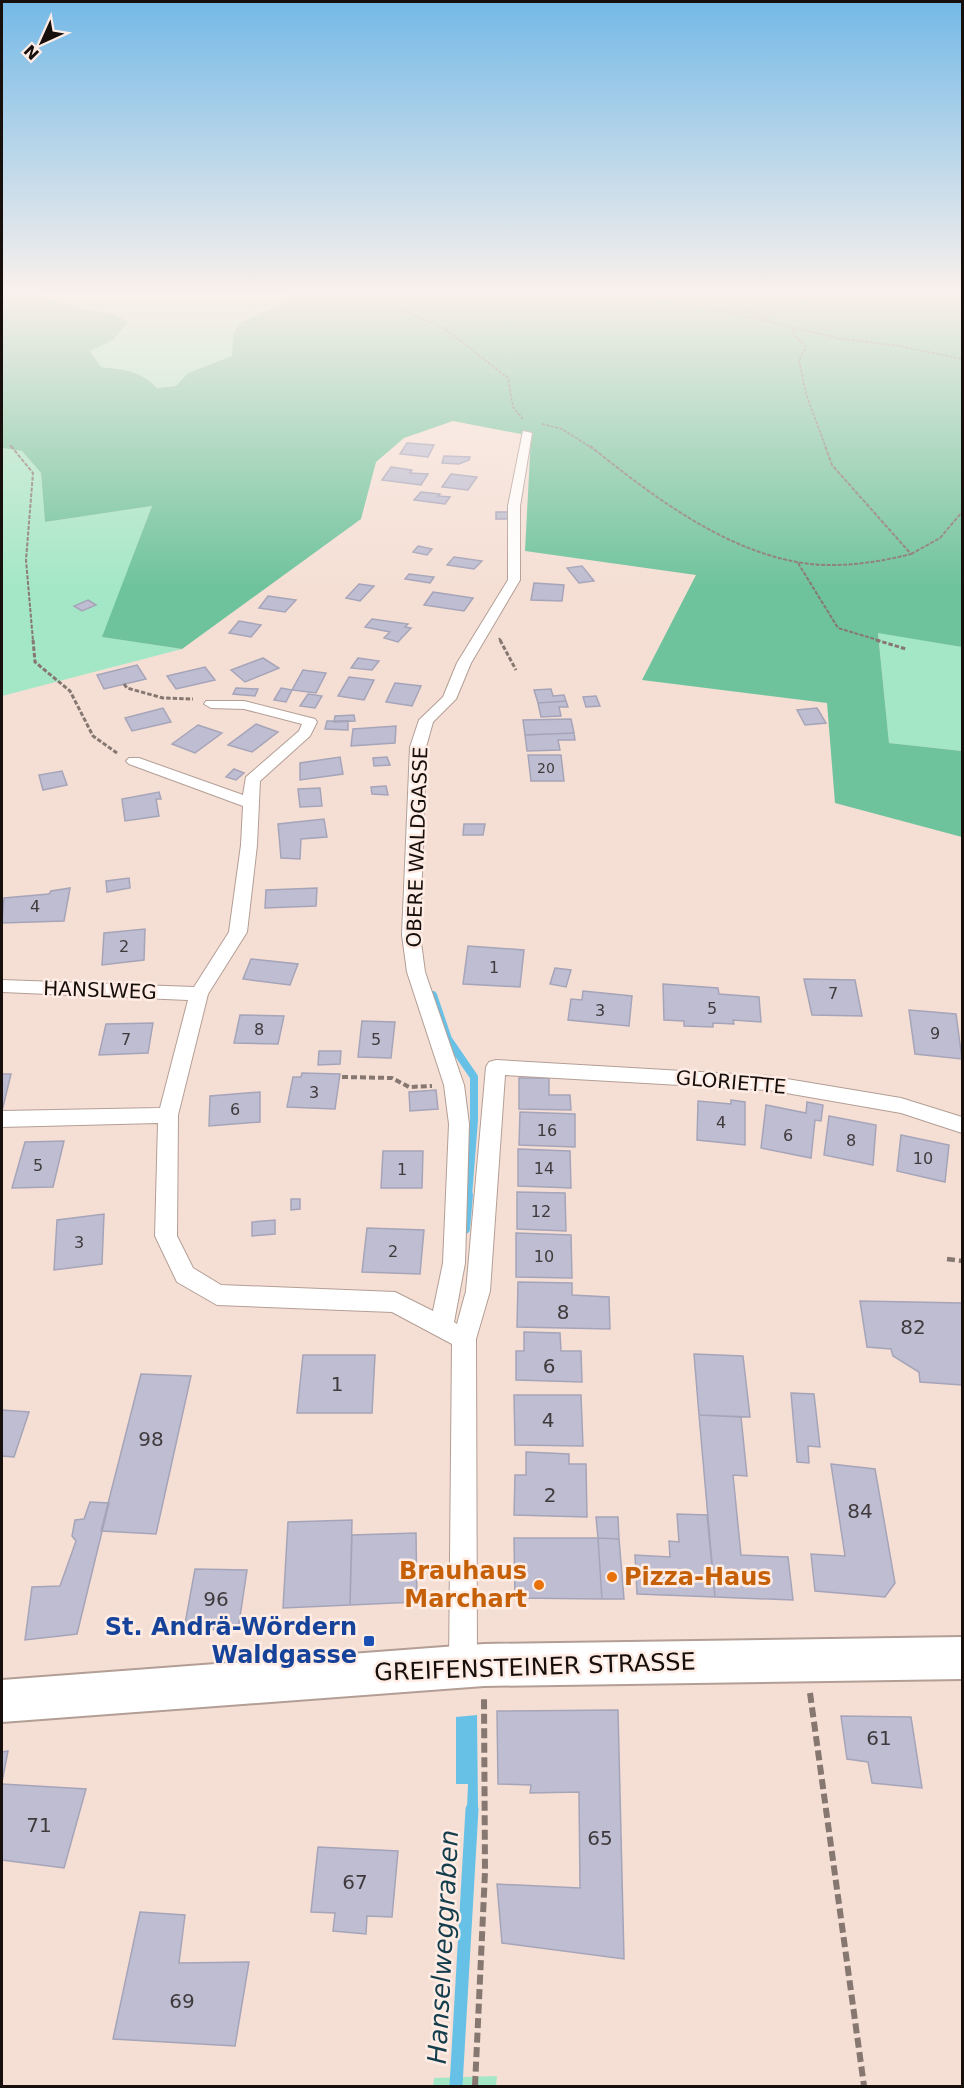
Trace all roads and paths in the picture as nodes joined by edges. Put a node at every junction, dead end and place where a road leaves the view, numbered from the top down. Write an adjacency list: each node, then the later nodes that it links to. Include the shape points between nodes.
1 (510, 391): 3 (path, via 513,407)
2 (805, 391): 6 (path, via 832,465)
3 (525, 426): 7 (path, via 545,424 565,429 664,502 746,545); 18 (street, OBERE WALDGASSE, via 514,506 514,580 465,663 449,699 426,720 418,747 411,935 416,972)
4 (10, 445): 13 (path, via 33,473 26,560 35,662 73,695 89,733 105,748)
5 (963, 512): 6 (path, via 929,548)
6 (911, 554): 7 (path, via 884,562)
7 (797, 562): 9 (path, via 838,628)
8 (499, 637): 10 (path)
9 (906, 649)
10 (516, 670)
11 (124, 684): 12 (path, via 163,698 204,699)
12 (210, 704): 14 (street, via 244,705 310,722 305,733 252,780)
13 (134, 761): 14 (street)
14 (250, 803): 16 (street, via 238,932)
15 (2, 986): 16 (street, HANSLWEG)
16 (199, 994): 19 (street)
17 (342, 1077): 18 (path, via 392,1078 409,1087)
18 (454, 1085): 24 (street, OBERE WALDGASSE, via 459,1124 454,1263)
19 (168, 1115): 20 (street); 24 (street, via 166,1236 184,1275 217,1295 395,1302)
20 (2, 1119)
21 (963, 1125): 25 (street, GLORIETTE, via 901,1106 769,1083 496,1067 478,1291)
22 (947, 1259): 23 (path)
23 (963, 1261)
24 (441, 1327): 25 (street)
25 (464, 1339): 28 (street)
26 (963, 1658): 27 (main road, GREIFENSTEINER STRASSE)
27 (805, 1660): 28 (main road, GREIFENSTEINER STRASSE); 31 (path)
28 (474, 1666): 29 (main road, GREIFENSTEINER STRASSE); 30 (path, via 486,1872)
29 (2, 1701)
30 (475, 2086)
31 (864, 2086)

